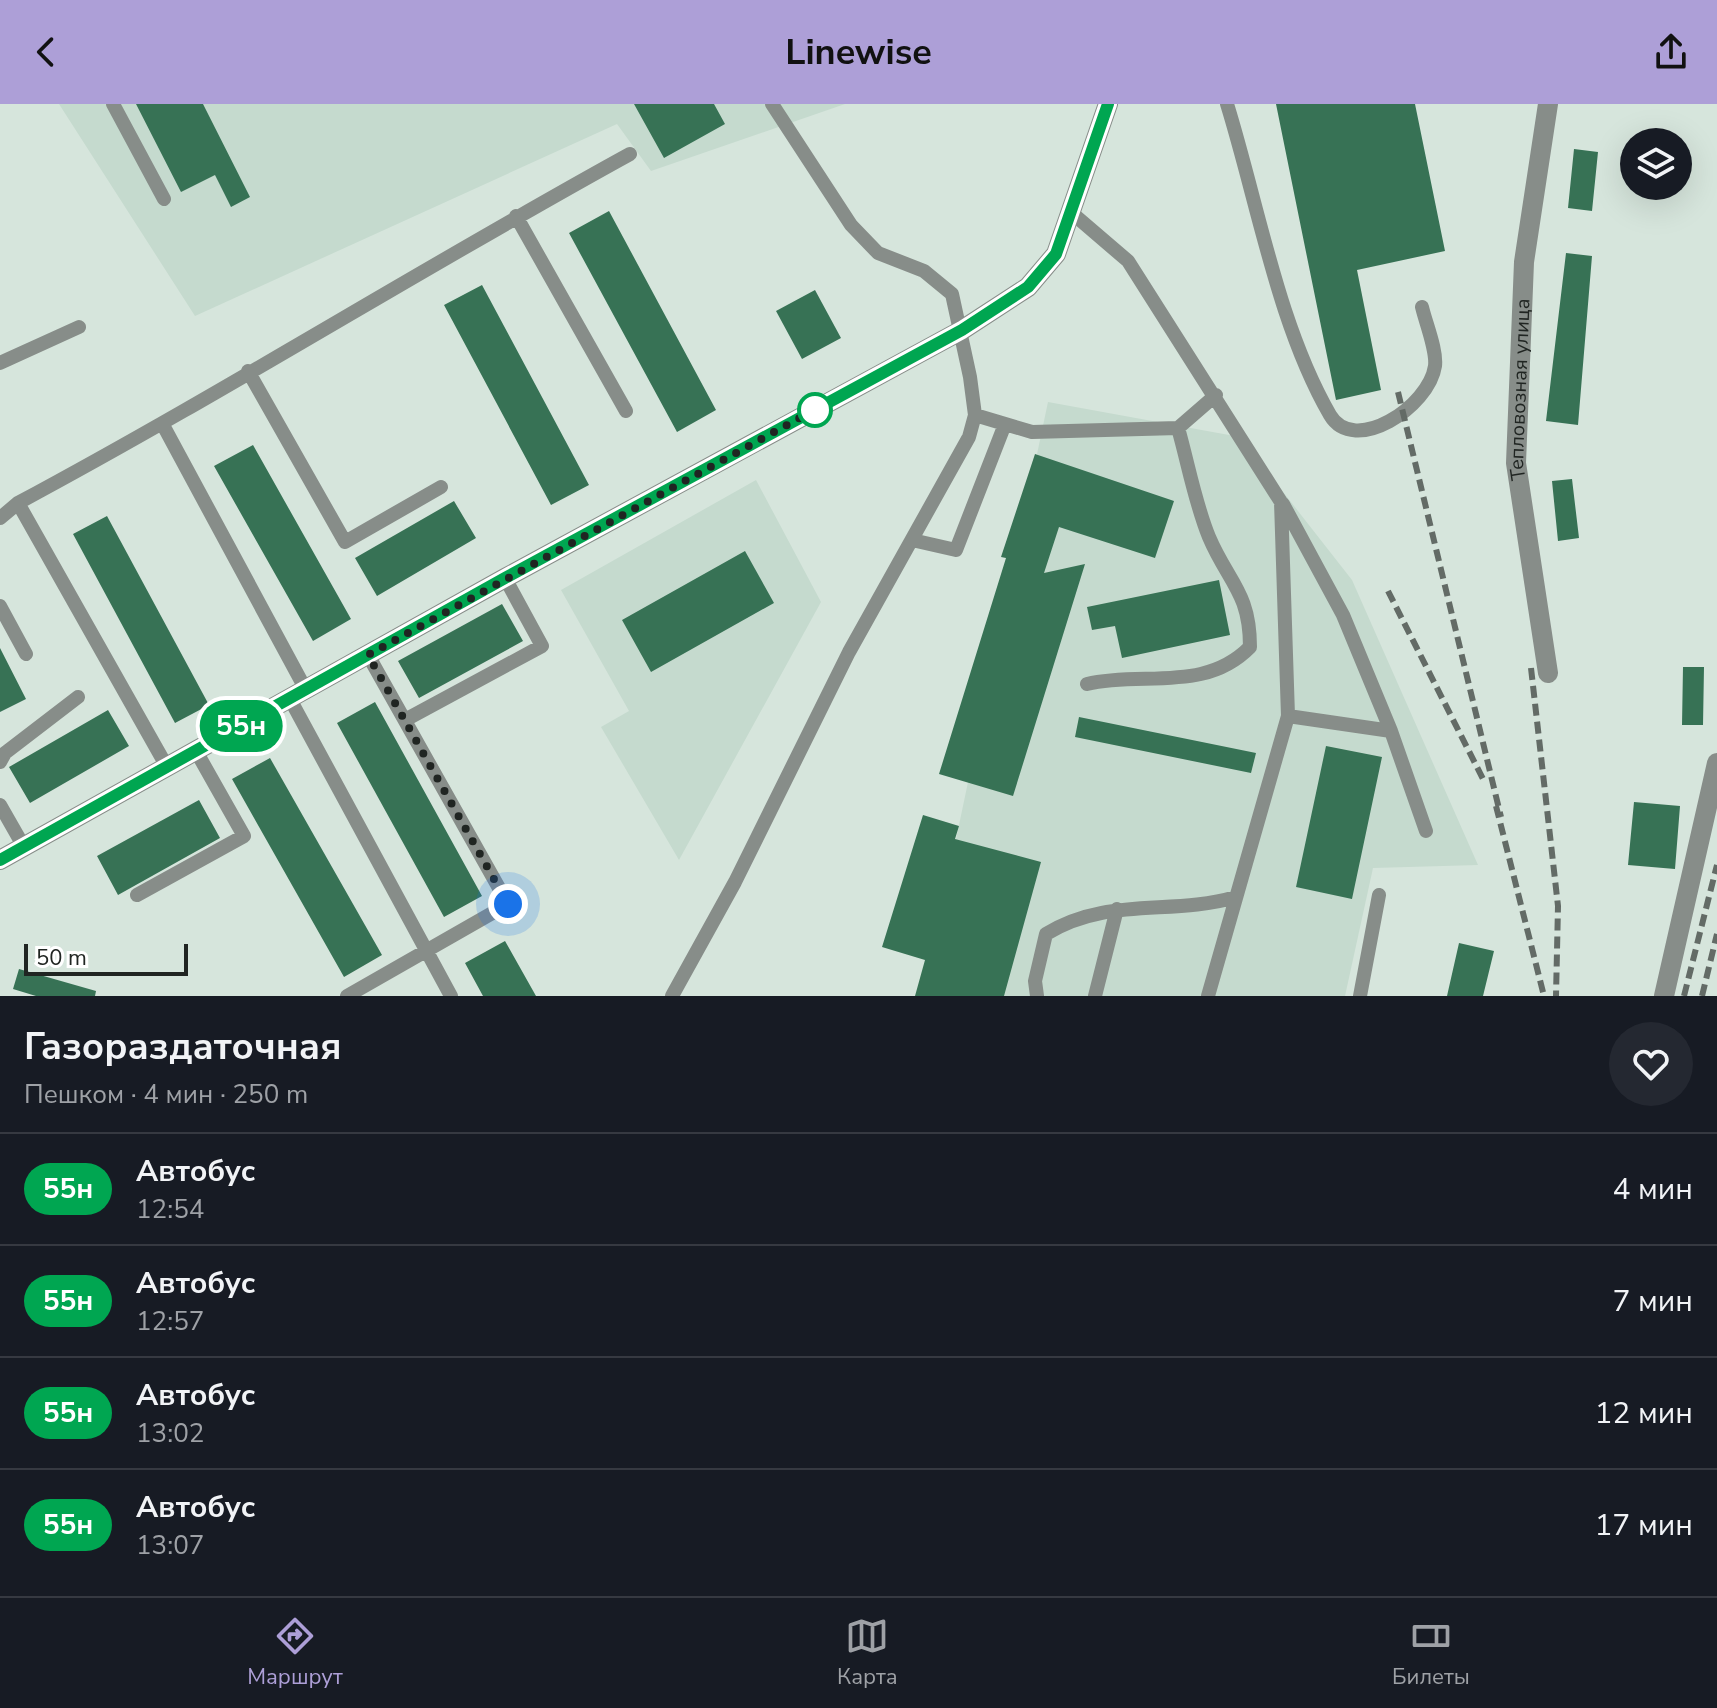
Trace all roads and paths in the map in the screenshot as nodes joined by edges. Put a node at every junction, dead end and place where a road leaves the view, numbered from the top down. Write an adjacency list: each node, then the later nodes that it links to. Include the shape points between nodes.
1 (113, 104): 7 (lane)
2 (772, 104): 12 (lane, via 851,225 878,253 924,271 952,294)
3 (1108, 104): 8 (street)
4 (1227, 104): 10 (lane, via 1298,349 1332,419 1353,428 1383,426 1403,415 1426,391 1436,365)
5 (1548, 104): 30 (street, Тепловозная улица, via 1524,262 1516,463)
6 (630, 154): 9 (lane)
7 (164, 199)
8 (1072, 213): 12 (street, via 1056,254 1028,287); 15 (lane, via 1128,261)
9 (516, 216): 14 (lane); 16 (lane)
10 (1422, 307)
11 (79, 327): 13 (lane)
12 (962, 330): 17 (lane); 26 (street)
13 (0, 363)
14 (248, 371): 19 (lane); 21 (lane, via 345,542)
15 (1216, 395): 20 (lane); 22 (lane)
16 (626, 411)
17 (975, 415): 18 (lane); 25 (lane, via 969,437)
18 (1005, 424): 20 (lane, via 1032,432); 25 (lane, via 956,550)
19 (163, 425): 23 (lane); 32 (lane)
20 (1178, 428): 31 (lane, via 1209,537 1243,596 1250,647 1215,672)
21 (441, 487)
22 (1281, 502): 34 (lane); 36 (lane, via 1343,615)
23 (18, 503): 24 (lane); 40 (lane)
24 (0, 518)
25 (912, 540): 52 (lane)
26 (505, 578): 29 (street); 35 (lane, via 542,646)
27 (0, 606): 28 (lane)
28 (26, 654)
29 (368, 655): 32 (street); 35 (lane)
30 (1548, 673)
31 (1087, 684)
32 (298, 694): 37 (street); 49 (lane)
33 (78, 697): 38 (lane)
34 (1288, 716): 36 (lane); 47 (lane)
35 (405, 720): 49 (lane, via 508,904)
36 (1391, 731): 42 (lane)
37 (196, 751): 40 (street); 45 (lane, via 244,836)
38 (0, 762)
39 (1717, 763): 57 (street)
40 (167, 767): 43 (street)
41 (0, 805): 43 (lane)
42 (1426, 831)
43 (24, 847): 44 (street)
44 (0, 860)
45 (137, 895)
46 (1379, 895): 56 (lane)
47 (1236, 897): 48 (lane); 55 (lane)
48 (1117, 909): 53 (lane, via 1069,920 1046,934 1035,981); 54 (lane)
49 (426, 951): 50 (lane); 51 (lane)
50 (347, 996)
51 (451, 996)
52 (672, 996)
53 (1037, 996)
54 (1095, 996)
55 (1208, 996)
56 (1360, 996)
57 (1664, 996)

